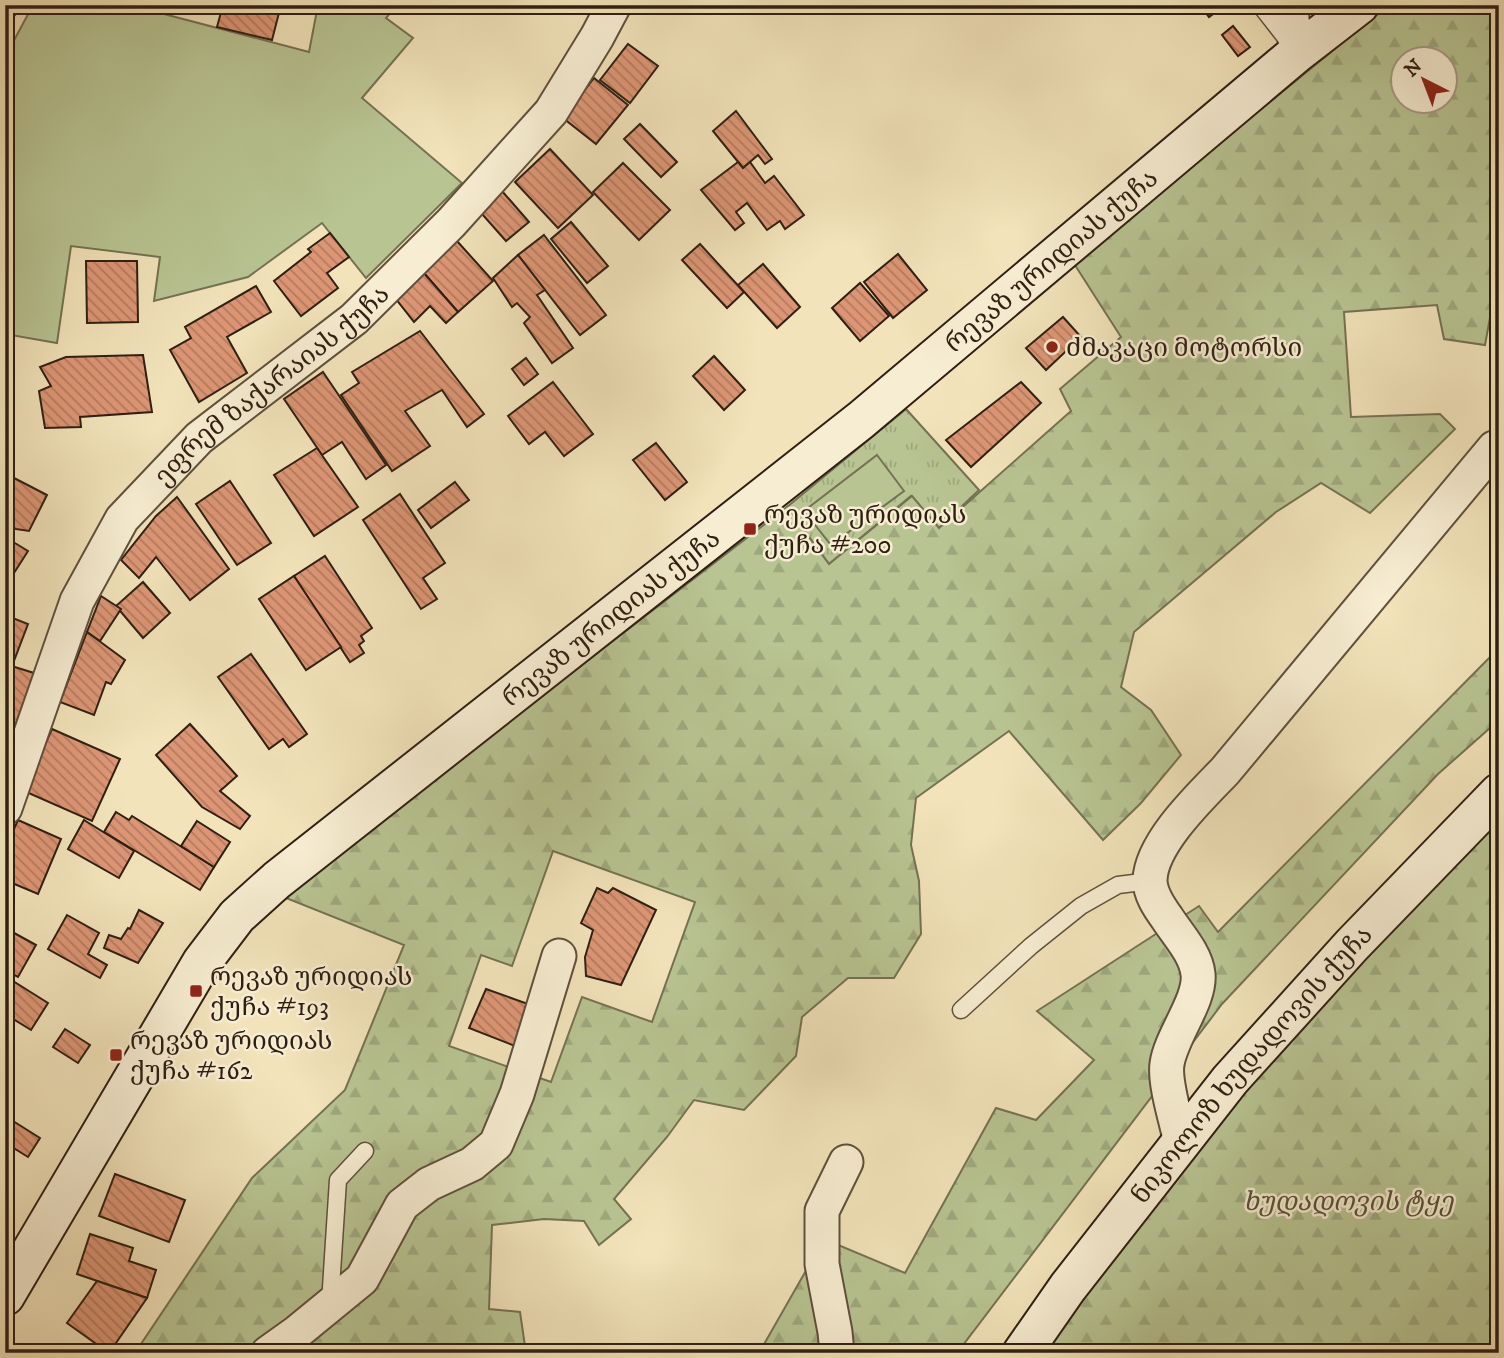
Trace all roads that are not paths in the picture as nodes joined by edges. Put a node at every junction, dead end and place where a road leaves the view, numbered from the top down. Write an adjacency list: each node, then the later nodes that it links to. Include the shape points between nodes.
1 (614, 5): 8 (street, ეფრემ ზაქარაიას ქუჩა, via 551,112 451,223 354,319 199,438 122,519 77,601)
2 (1260, 5): 5 (lane)
3 (1293, 5): 5 (street)
4 (1359, 5): 5 (street, რევაზ ურიდიას ქუჩა)
5 (1297, 53): 15 (street, რევაზ ურიდიას ქუჩა, via 861,420 237,916 202,962)
6 (1494, 448): 9 (street, via 1196,802 1155,859)
7 (1499, 793): 12 (street, ნიკოლოზ ხუდადოვის ქუჩა, via 1342,956 1230,1080)
8 (5, 808)
9 (1150, 881): 11 (lane, via 1118,886 1081,906); 12 (street, via 1155,901 1195,959 1199,976 1166,1066)
10 (559, 956): 16 (street, via 517,1094 496,1144 472,1164 429,1184 402,1205 362,1279)
11 (961, 1010)
12 (1181, 1143): 19 (street, ნიკოლოზ ხუდადოვის ქუჩა)
13 (365, 1150): 16 (lane, via 338,1180)
14 (846, 1162): 18 (street, via 822,1211 822,1264)
15 (5, 1296)
16 (330, 1305): 17 (street)
17 (268, 1353)
18 (837, 1353)
19 (1022, 1353)

